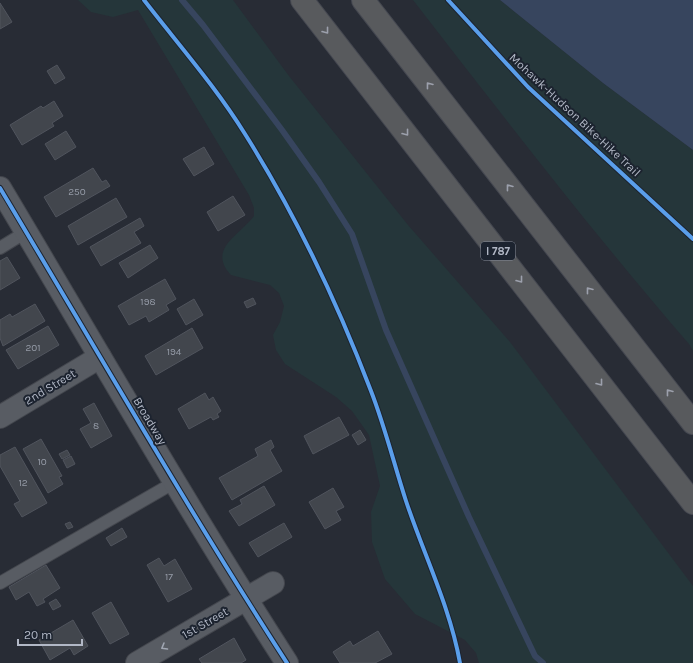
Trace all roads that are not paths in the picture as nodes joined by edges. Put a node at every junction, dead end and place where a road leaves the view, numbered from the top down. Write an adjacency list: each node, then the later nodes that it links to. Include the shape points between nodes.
1 (302, 0): 10 (highway, I 787, one-way to 10)
2 (363, 0): 8 (highway, one-way to 2)
3 (0, 188): 4 (street, Broadway)
4 (26, 232): 5 (lane); 6 (street, Broadway)
5 (0, 248)
6 (100, 357): 7 (street, 2nd Street); 9 (street, Broadway)
7 (0, 417)
8 (693, 423)
9 (175, 482): 11 (lane); 13 (street, Broadway)
10 (693, 503)
11 (0, 582)
12 (273, 583): 13 (street, 1st Street)
13 (246, 599): 14 (street, 1st Street, one-way to 14); 15 (street, Broadway)
14 (137, 663)
15 (288, 663)

